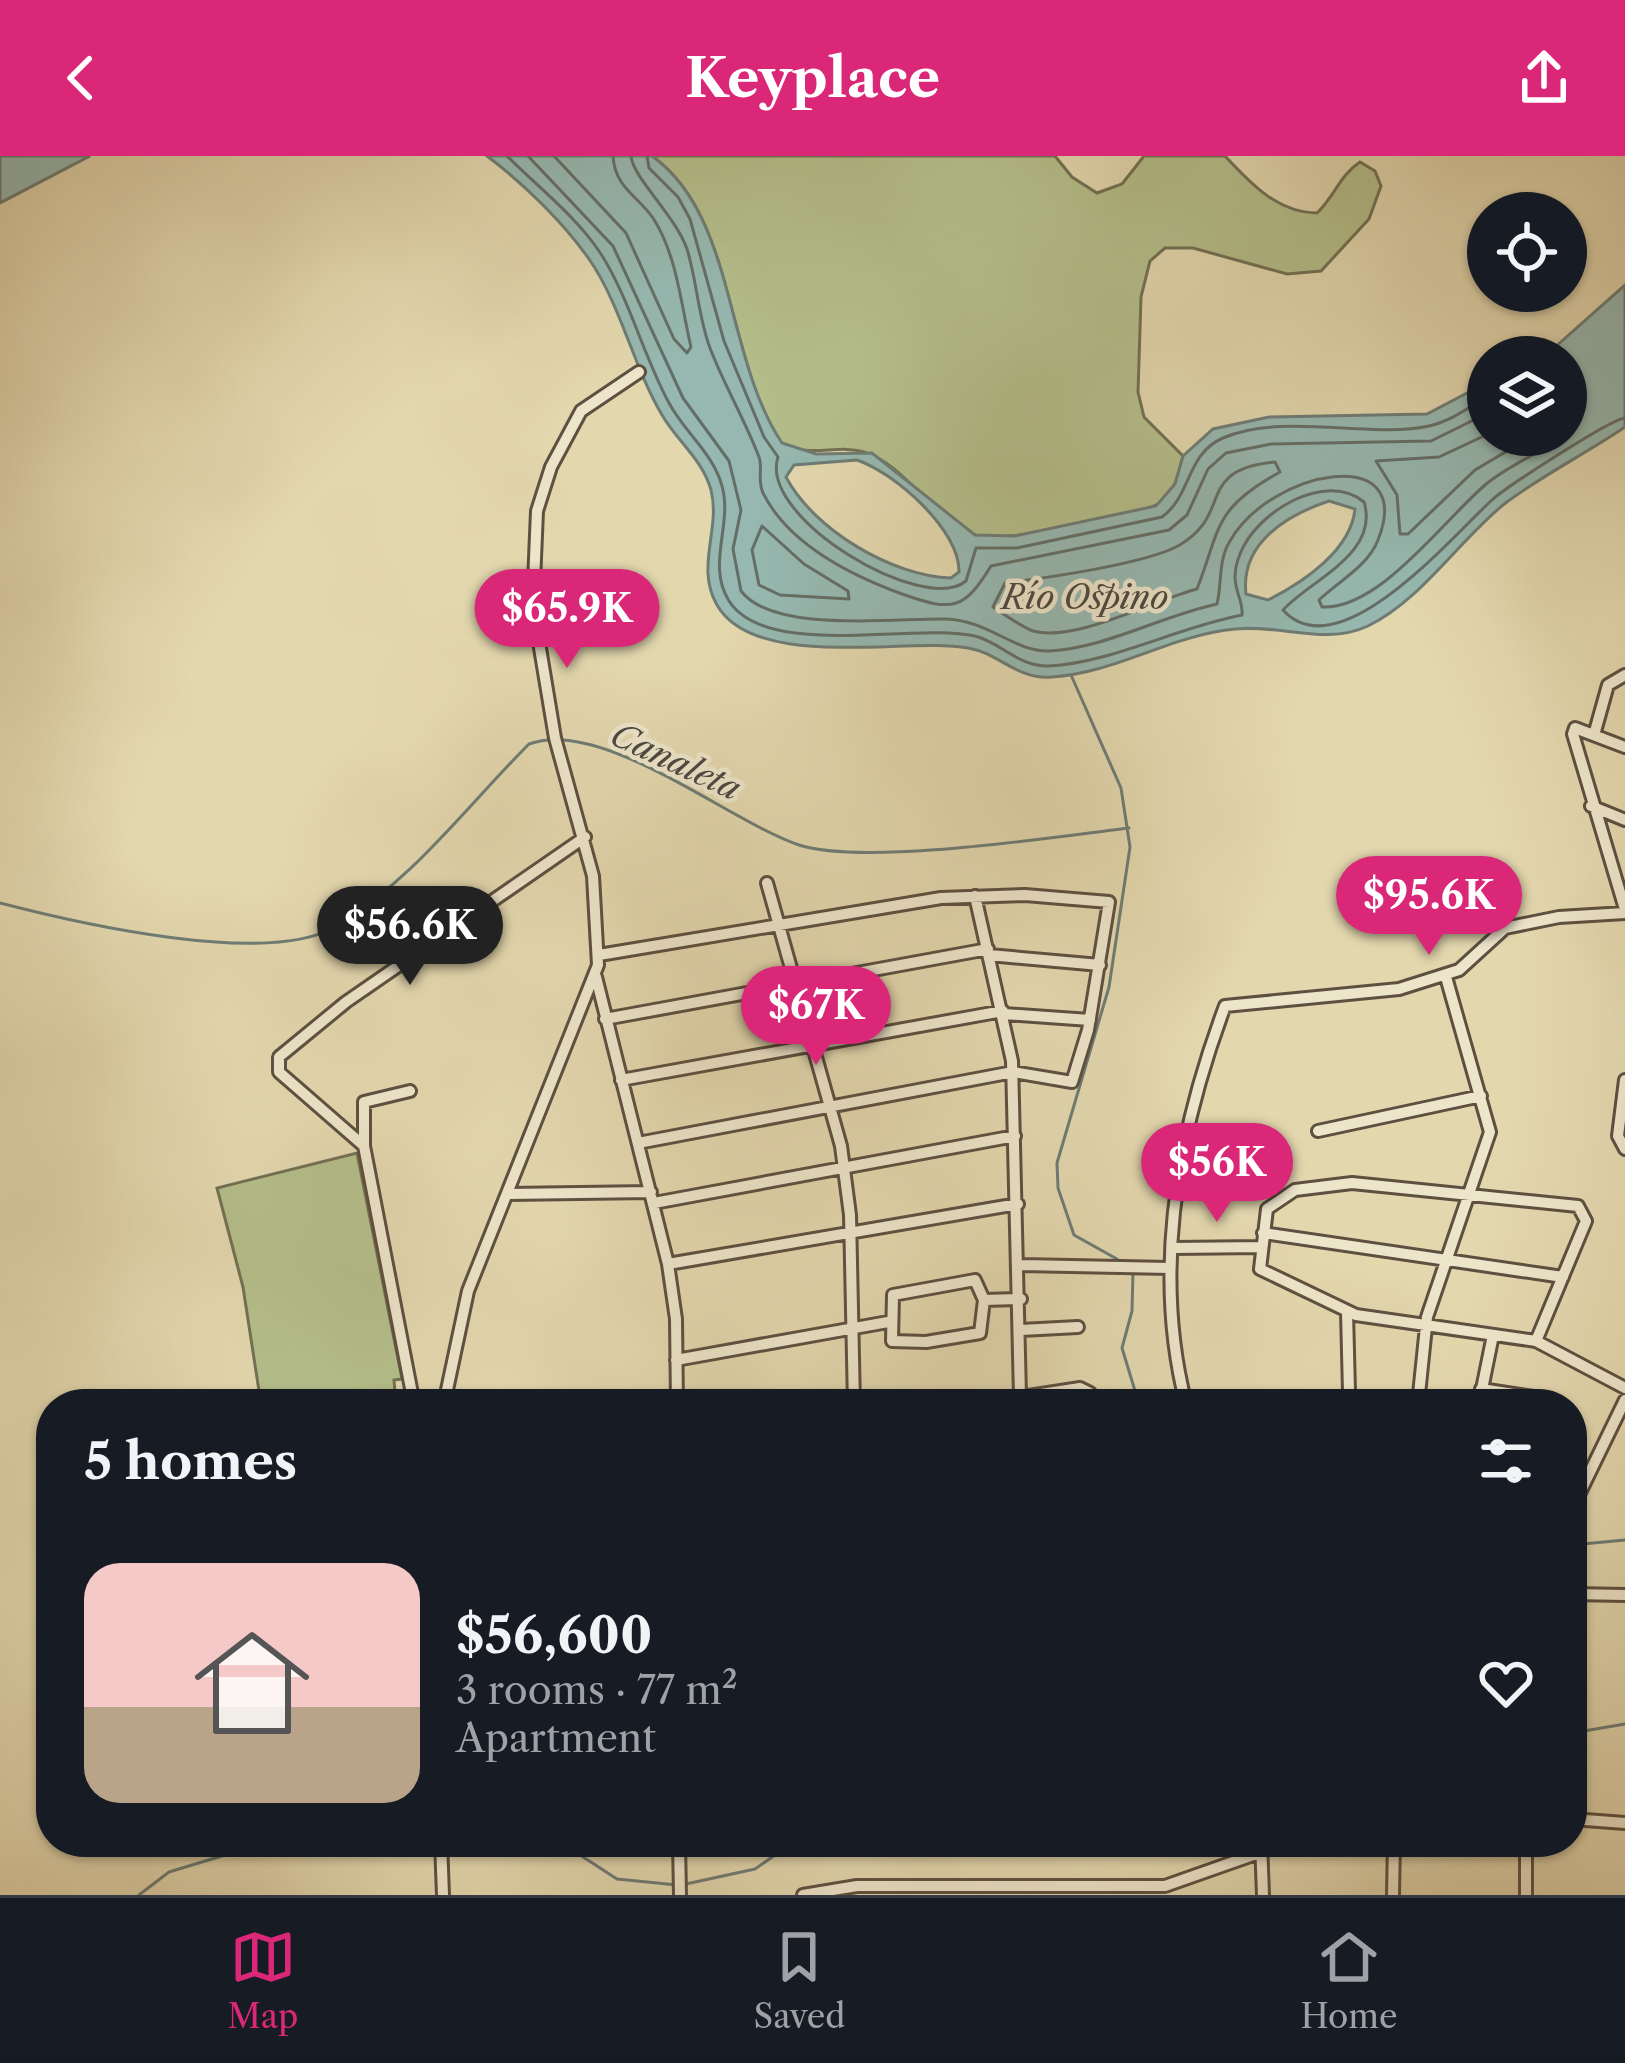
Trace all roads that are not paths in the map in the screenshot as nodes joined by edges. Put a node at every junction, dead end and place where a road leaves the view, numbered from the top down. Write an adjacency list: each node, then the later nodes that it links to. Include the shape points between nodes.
1 (639, 372): 7 (street, via 581,410 537,511 533,606 555,738)
2 (1625, 675): 3 (street, via 1608,685)
3 (1594, 736): 4 (street); 5 (street, via 1575,728 1573,734)
4 (1625, 747)
5 (1591, 806): 6 (street); 10 (street)
6 (1625, 820)
7 (585, 837): 13 (street); 31 (street, via 279,1057 279,1072)
8 (767, 883): 11 (street)
9 (975, 896): 11 (street); 12 (street); 14 (street, via 1109,902)
10 (1625, 911): 16 (street, via 1505,928)
11 (781, 925): 13 (street); 17 (street)
12 (988, 952): 14 (street); 17 (street); 18 (street)
13 (599, 955): 15 (street)
14 (1100, 965): 20 (street)
15 (596, 977): 19 (street); 34 (street)
16 (1446, 977): 26 (street); 41 (street, via 1349,996 1225,1006 1187,1122)
17 (796, 983): 19 (street); 21 (street)
18 (1004, 1012): 20 (street); 21 (street); 22 (street)
19 (605, 1018): 23 (street)
20 (1090, 1019): 22 (street, via 1072,1082)
21 (812, 1045): 23 (street); 27 (street)
22 (1013, 1072): 27 (street); 29 (street)
23 (621, 1080): 30 (street)
24 (1625, 1080): 32 (street, via 1618,1136)
25 (410, 1091): 31 (street, via 364,1102)
26 (1481, 1096): 28 (street); 35 (street, via 1490,1132)
27 (830, 1107): 30 (street); 33 (street)
28 (1318, 1131)
29 (1015, 1136): 33 (street); 37 (street)
30 (638, 1142): 36 (street)
31 (364, 1146): 59 (street)
32 (1625, 1149)
33 (845, 1169): 36 (street); 38 (street)
34 (507, 1194): 36 (street); 60 (street, via 468,1291)
35 (1469, 1195): 39 (street, via 1311,1186 1272,1203); 42 (street); 46 (street, via 1582,1209 1586,1220)
36 (652, 1197): 43 (street)
37 (1018, 1204): 38 (street); 44 (street)
38 (851, 1232): 43 (street); 53 (street)
39 (1263, 1233): 40 (street); 42 (street)
40 (1262, 1247): 41 (street); 49 (street, via 1260,1270)
41 (1173, 1248): 45 (street)
42 (1446, 1259): 46 (street); 51 (street)
43 (668, 1264): 57 (street)
44 (1021, 1265): 45 (street); 47 (street)
45 (1170, 1268): 64 (street, via 1170,1337)
46 (1564, 1276): 56 (street)
47 (1021, 1298): 48 (street); 54 (street)
48 (984, 1300): 50 (street, via 974,1280 898,1292); 50 (street, via 975,1335 902,1344 892,1341)
49 (1347, 1312): 51 (street); 65 (street)
50 (888, 1322): 53 (street)
51 (1425, 1326): 55 (street); 66 (street)
52 (1078, 1327): 54 (street)
53 (851, 1329): 57 (street); 62 (street)
54 (1021, 1330): 63 (street)
55 (1493, 1335): 56 (street); 67 (street)
56 (1536, 1341): 58 (street)
57 (676, 1360): 61 (street)
58 (1625, 1388)
59 (411, 1389)
60 (447, 1389)
61 (677, 1389)
62 (853, 1389)
63 (1020, 1389)
64 (1182, 1389)
65 (1349, 1389)
66 (1419, 1389)
67 (1481, 1389)
68 (1625, 1400): 69 (street)
69 (1587, 1478)
70 (1587, 1594): 71 (street)
71 (1625, 1595)
72 (1587, 1820): 73 (street)
73 (1625, 1823)
74 (442, 1857): 85 (street)
75 (679, 1857): 80 (street)
76 (1241, 1857): 84 (street)
77 (1261, 1857): 87 (street)
78 (1394, 1857): 88 (street)
79 (1526, 1857): 89 (street)
80 (680, 1889)
81 (857, 1890): 82 (street); 86 (street)
82 (921, 1890): 83 (street)
83 (1043, 1890): 84 (street)
84 (1165, 1891)
85 (443, 1895)
86 (802, 1895)
87 (1263, 1895)
88 (1393, 1895)
89 (1526, 1895)

